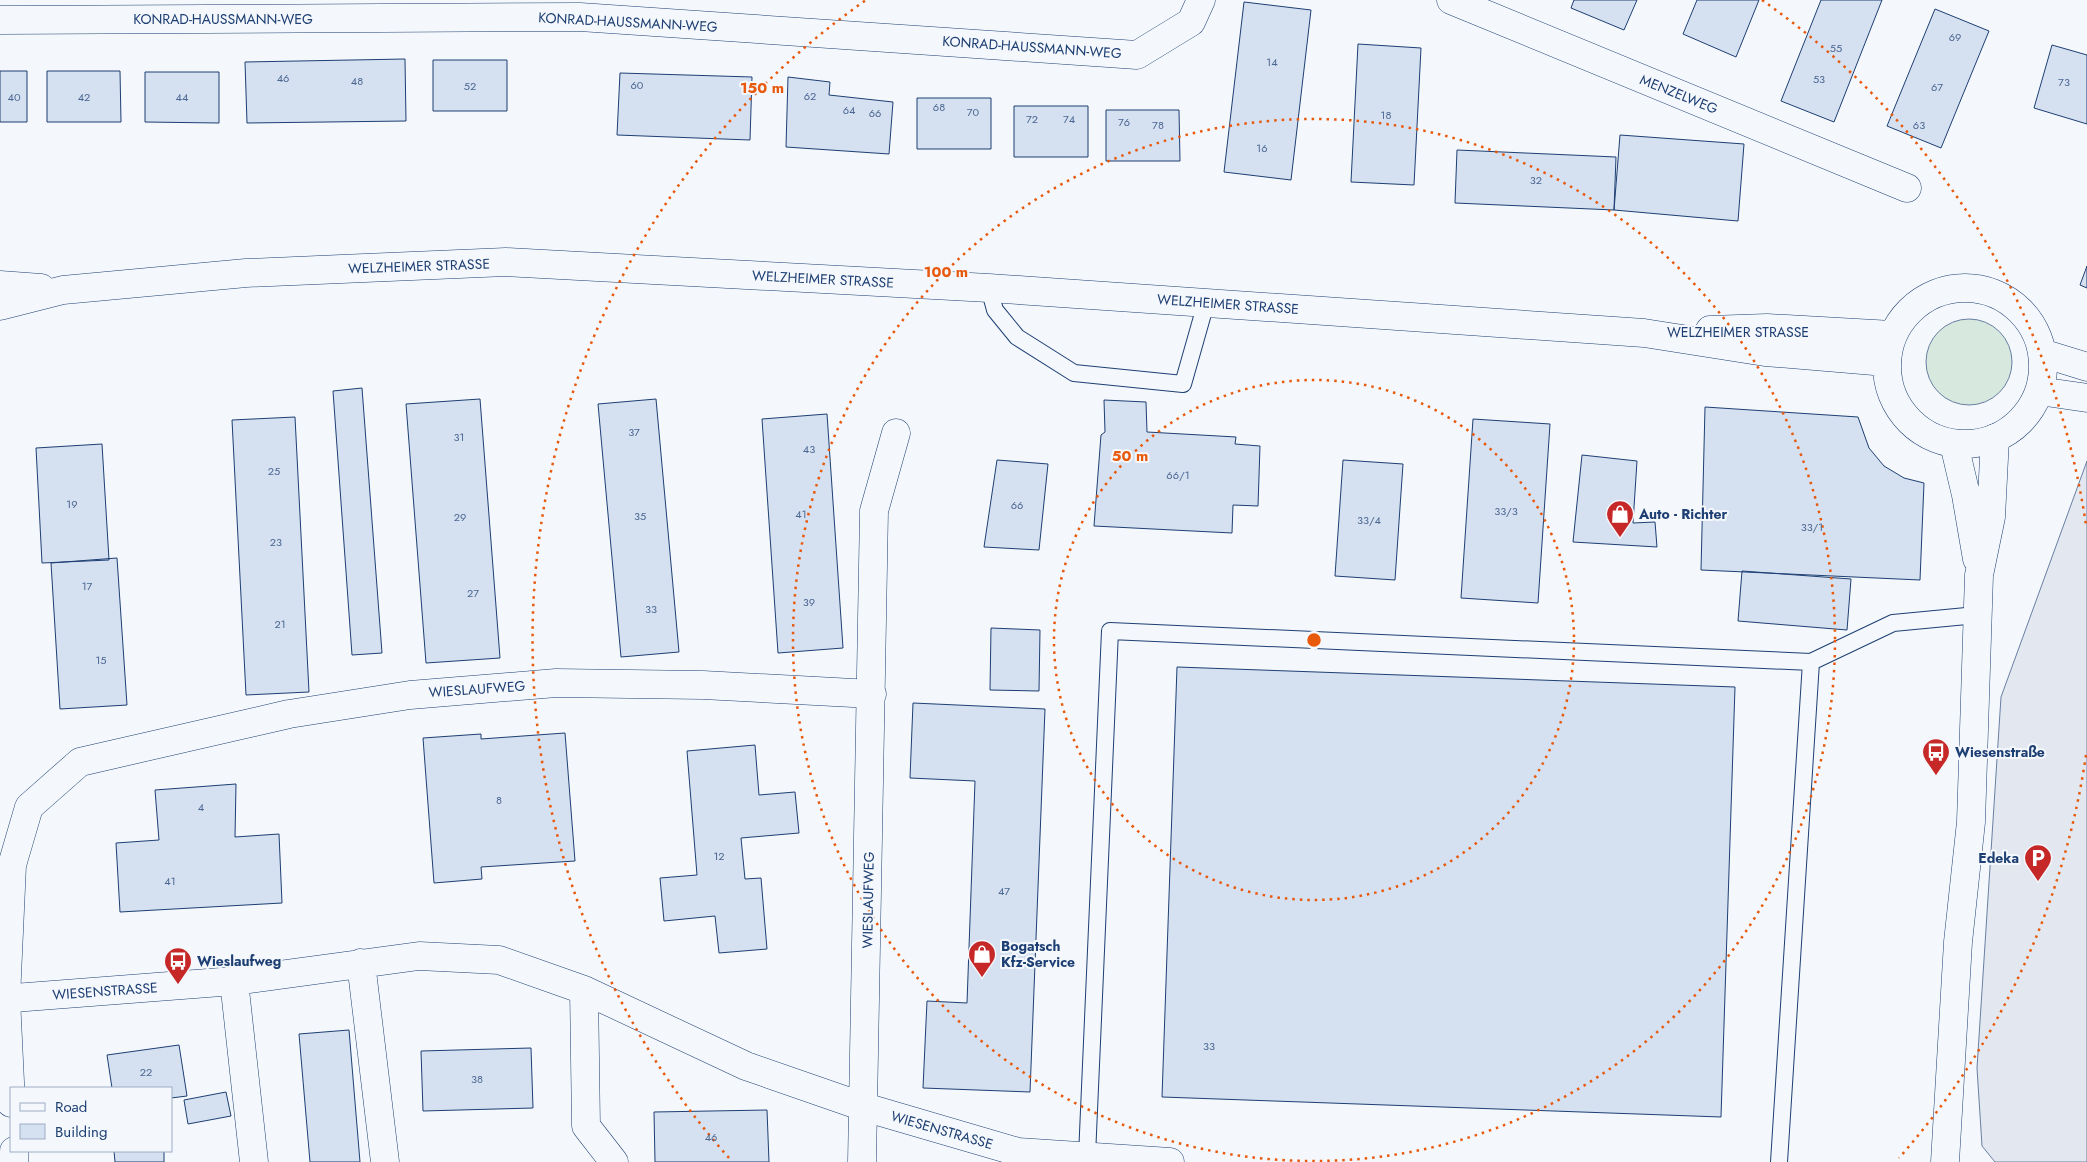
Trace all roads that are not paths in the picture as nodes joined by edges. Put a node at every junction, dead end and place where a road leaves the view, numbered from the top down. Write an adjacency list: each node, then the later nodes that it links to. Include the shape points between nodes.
1 (1201, 0): 3 (street, KONRAD-HAUSSMANN-WEG, via 1191,22 1137,55)
2 (1451, 0): 7 (street, MENZELWEG)
3 (580, 8): 4 (street, KONRAD-HAUSSMANN-WEG)
4 (474, 9): 5 (street, KONRAD-HAUSSMANN-WEG)
5 (171, 10): 6 (street, KONRAD-HAUSSMANN-WEG)
6 (0, 20)
7 (1907, 188)
8 (0, 285): 10 (street, WELZHEIMER STRASSE)
9 (989, 288): 10 (street, WELZHEIMER STRASSE, via 506,262 246,273); 11 (street, WELZHEIMER STRASSE); 11 (lane, via 995,310 1017,337 1074,373 1183,384)
10 (63, 290): 12 (street, WELZHEIMER STRASSE)
11 (1206, 303): 13 (street, WELZHEIMER STRASSE)
12 (0, 306)
13 (1644, 333): 14 (street, WELZHEIMER STRASSE, via 1767,328); 16 (street, WELZHEIMER STRASSE, via 1765,352)
14 (1892, 335): 15 (street, via 1906,314 1925,298 1948,289 1974,288 1998,295 2019,309 2034,329); 16 (street)
15 (2042, 353): 17 (street); 18 (street)
16 (1886, 362): 22 (street, via 1889,385 1898,407 1913,424 1932,437)
17 (2087, 367)
18 (2039, 391): 19 (street); 21 (street, via 2029,411 2014,427)
19 (2087, 398)
20 (896, 433): 26 (street, WIESLAUFWEG, via 874,511)
21 (1995, 438): 22 (street, via 1975,444); 23 (street, via 1991,517)
22 (1954, 444): 23 (street)
23 (1979, 575): 24 (street)
24 (1977, 615): 25 (lane, via 1893,623); 40 (street, via 1971,822 1958,942)
25 (1811, 662): 33 (lane, via 1110,631); 39 (lane)
26 (872, 694): 30 (street, WIESLAUFWEG, via 556,683 410,694 289,714 80,762 29,807 12,865); 32 (street, WIESLAUFWEG)
27 (362, 963): 28 (street, WIESENSTRASSE); 29 (street, WIESENSTRASSE, via 419,956 499,960); 35 (street)
28 (234, 981): 30 (street, WIESENSTRASSE); 34 (street)
29 (584, 990): 32 (street, WIESENSTRASSE, via 746,1066); 36 (street, via 586,1126)
30 (3, 999): 31 (street)
31 (10, 1090)
32 (864, 1107): 33 (street, WIESENSTRASSE, via 1018,1152); 37 (street)
33 (1087, 1156): 38 (street, WIESENSTRASSE)
34 (254, 1162)
35 (385, 1162)
36 (614, 1162)
37 (862, 1162)
38 (1170, 1162)
39 (1779, 1162)
40 (1945, 1162)

